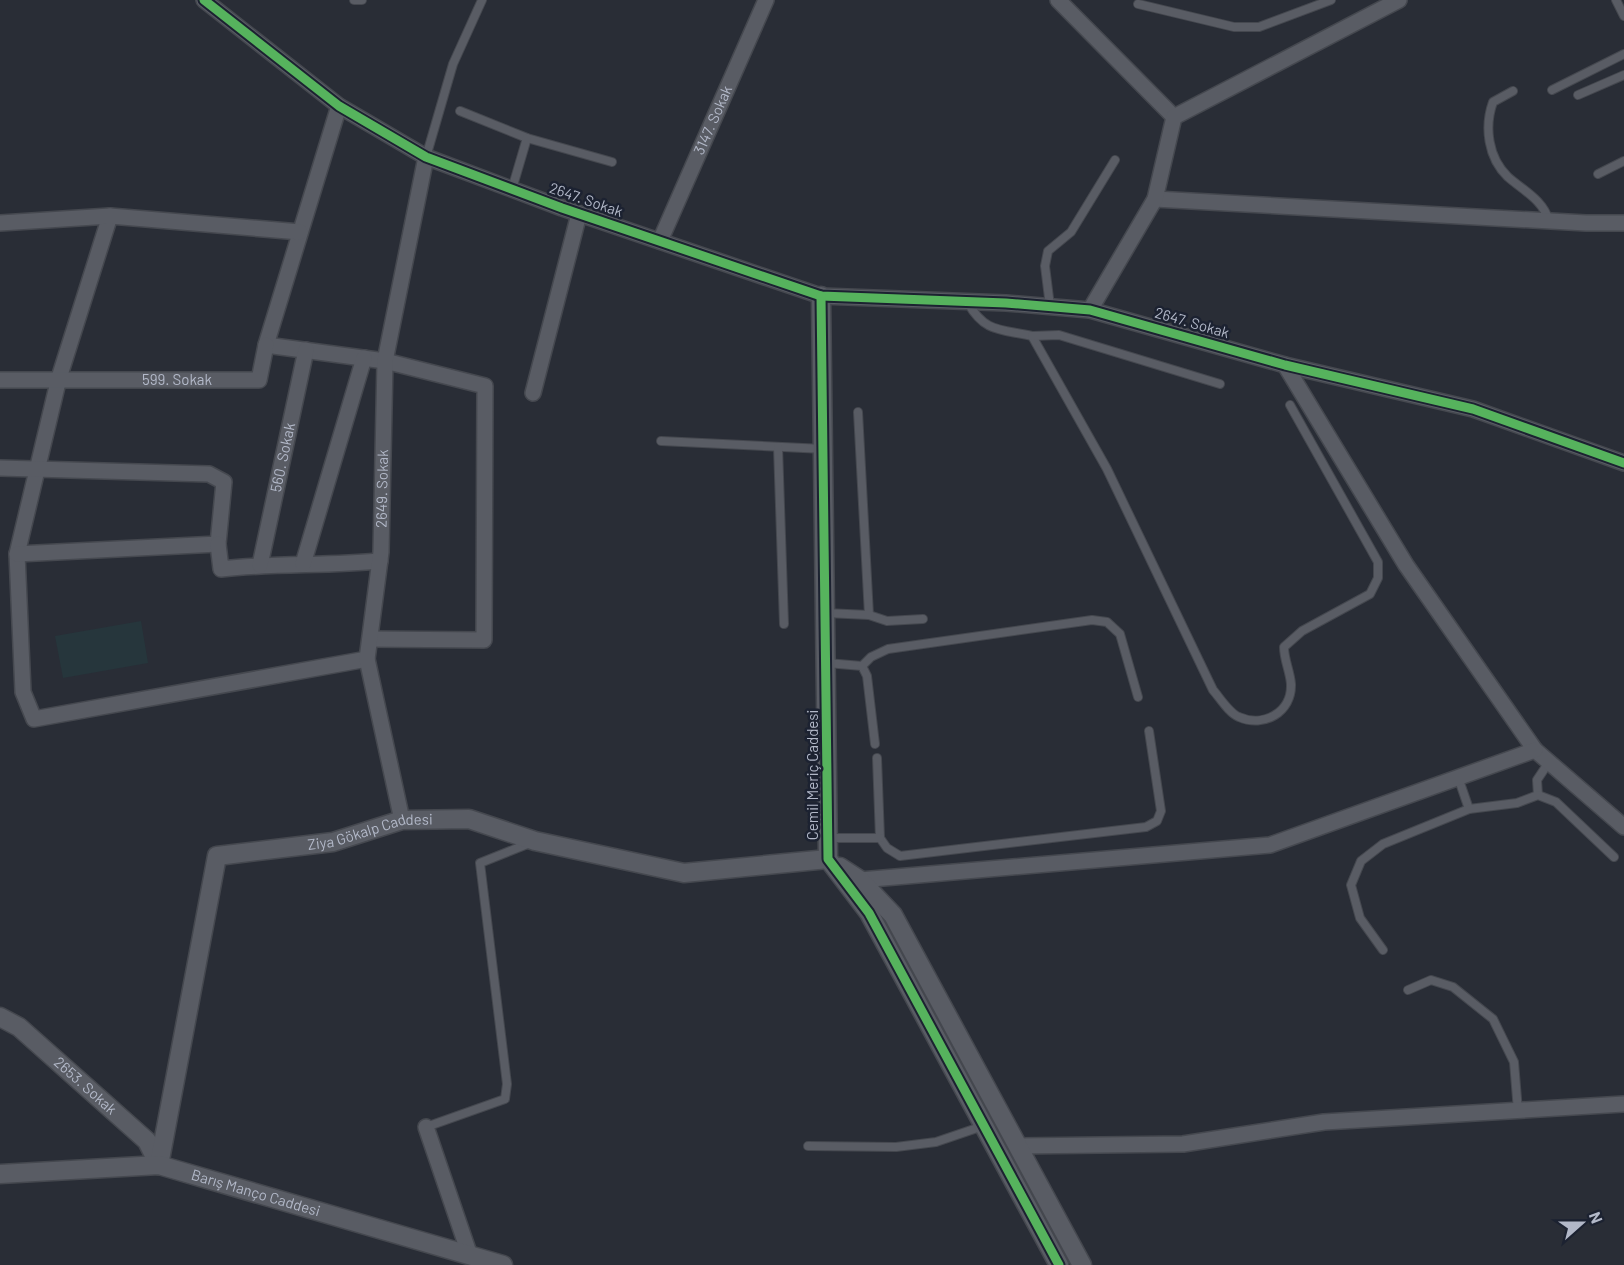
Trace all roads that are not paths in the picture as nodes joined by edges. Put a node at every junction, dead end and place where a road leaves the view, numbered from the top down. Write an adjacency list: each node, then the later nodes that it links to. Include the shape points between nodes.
1 (204, 0): 17 (street, 2647. Sokak)
2 (354, 0): 3 (lane)
3 (362, 0)
4 (482, 0): 21 (lane, via 453,64)
5 (766, 0): 34 (street, 3147. Sokak)
6 (1058, 0): 19 (street)
7 (1331, 0): 10 (lane, via 1259,27 1234,27)
8 (1399, 0): 19 (street)
9 (1616, 0): 11 (lane)
10 (1138, 4)
11 (1624, 16)
12 (1624, 54): 14 (lane)
13 (1624, 75): 16 (lane)
14 (1552, 90)
15 (1513, 91): 30 (lane, via 1493,102 1487,119 1490,145 1506,175 1546,210)
16 (1578, 95)
17 (339, 106): 21 (street, 2647. Sokak); 33 (street)
18 (460, 111): 20 (lane)
19 (1174, 117): 27 (street)
20 (527, 138): 24 (lane); 26 (lane)
21 (426, 157): 26 (street, 2647. Sokak); 43 (street, 2649. Sokak)
22 (1115, 160): 37 (lane, via 1071,232 1048,251 1045,266)
23 (1624, 161): 25 (lane)
24 (612, 162)
25 (1598, 174)
26 (512, 189): 28 (street, 2647. Sokak)
27 (1155, 199): 30 (street); 38 (street)
28 (579, 214): 34 (street, 2647. Sokak); 48 (street)
29 (110, 216): 31 (street); 33 (street); 45 (street)
30 (1549, 221): 32 (street)
31 (0, 223)
32 (1624, 223)
33 (300, 232): 40 (street)
34 (660, 241): 35 (street, 2647. Sokak)
35 (822, 296): 36 (street, 2647. Sokak); 53 (street, Cemil Meriç Caddesi)
36 (967, 301): 37 (street, 2647. Sokak); 39 (lane, via 984,324)
37 (1050, 306): 38 (street, 2647. Sokak)
38 (1090, 310): 44 (street, 2647. Sokak)
39 (1032, 336): 47 (lane, via 1059,335); 49 (lane, via 1107,469 1213,690 1237,717 1258,722 1277,716 1289,699 1291,682 1284,647 1302,631 1370,594 1378,578 1378,562)
40 (266, 345): 41 (street); 45 (street, 599. Sokak, via 259,380)
41 (306, 350): 42 (street); 61 (street, 560. Sokak)
42 (364, 358): 43 (street); 60 (street)
43 (385, 361): 59 (street, 2649. Sokak); 66 (street, via 485,387 484,640)
44 (1285, 365): 54 (street, 2647. Sokak, via 1473,409); 73 (street, via 1406,566)
45 (59, 378): 46 (street); 55 (street)
46 (0, 380)
47 (1220, 384)
48 (533, 393)
49 (1290, 405)
50 (858, 412): 63 (lane)
51 (661, 441): 52 (lane)
52 (778, 447): 53 (lane); 65 (lane)
53 (825, 450): 62 (street, Cemil Meriç Caddesi)
54 (1624, 463)
55 (38, 467): 56 (street); 57 (street, via 208,474 224,482); 58 (street)
56 (0, 468)
57 (218, 544): 58 (street); 61 (street, via 221,569)
58 (16, 554): 67 (street, via 23,692 34,719)
59 (380, 561): 60 (street); 66 (street, 2649. Sokak)
60 (303, 564): 61 (street)
61 (260, 565)
62 (826, 613): 63 (lane); 68 (street, Cemil Meriç Caddesi)
63 (869, 615): 64 (lane, via 887,621)
64 (923, 619)
65 (784, 624)
66 (370, 639): 67 (street, 2649. Sokak)
67 (367, 659): 79 (street, 2649. Sokak)
68 (827, 663): 69 (lane); 82 (street, Cemil Meriç Caddesi)
69 (862, 666): 70 (lane, via 888,649 1092,620 1107,622 1120,634); 72 (lane, via 867,676)
70 (1138, 697)
71 (1149, 731): 81 (lane, via 1161,811 1146,828 900,856 887,848)
72 (875, 744)
73 (1535, 750): 75 (street); 76 (street)
74 (877, 758): 81 (lane)
75 (1549, 762): 77 (lane, via 1537,780); 80 (street)
76 (1458, 777): 78 (lane); 86 (street, via 1270,845)
77 (1538, 795): 78 (lane, via 1517,803); 84 (lane, via 1556,802)
78 (1468, 809): 87 (lane, via 1383,844 1361,861 1351,885 1360,918)
79 (402, 820): 83 (street, Ziya Gökalp Caddesi, via 469,819); 96 (street, Ziya Gökalp Caddesi, via 333,842 217,856)
80 (1624, 827)
81 (880, 837): 82 (lane)
82 (828, 838): 85 (street, Cemil Meriç Caddesi)
83 (535, 841): 85 (street, Ziya Gökalp Caddesi, via 684,873); 93 (lane, via 480,863 507,1084 505,1098)
84 (1614, 857)
85 (828, 859): 86 (street, Cemil Meriç Caddesi); 92 (street, Cemil Meriç Caddesi, via 869,913)
86 (860, 880): 95 (street, Cemil Meriç Caddesi, via 893,915)
87 (1383, 950)
88 (1408, 990): 91 (lane, via 1431,980 1453,987 1493,1019 1514,1062)
89 (0, 1017): 96 (street, 2653. Sokak, via 19,1027 147,1141)
90 (1624, 1104): 91 (street)
91 (1518, 1112): 95 (street, via 1324,1122 1183,1144)
92 (984, 1126): 94 (lane, via 936,1142); 100 (street, Cemil Meriç Caddesi)
93 (426, 1127): 98 (street)
94 (808, 1146)
95 (1018, 1146): 101 (street, Cemil Meriç Caddesi)
96 (159, 1165): 97 (street, Barış Manço Caddesi); 98 (street, Barış Manço Caddesi)
97 (0, 1174)
98 (469, 1253): 99 (street, Barış Manço Caddesi)
99 (503, 1265)
100 (1059, 1265)
101 (1082, 1265)

